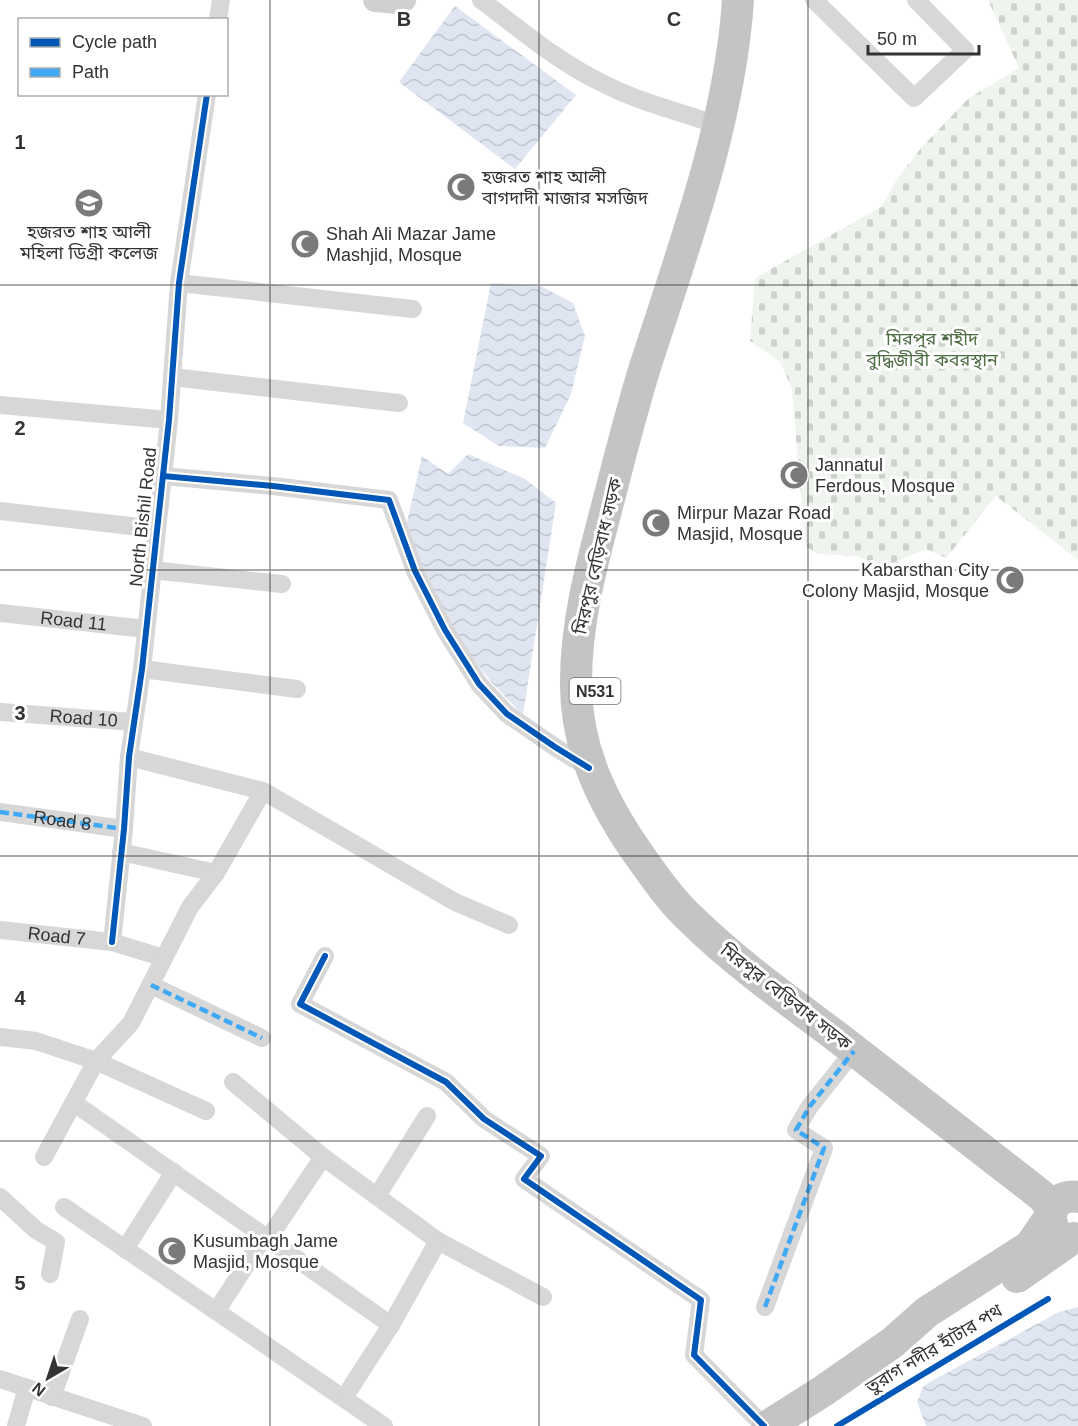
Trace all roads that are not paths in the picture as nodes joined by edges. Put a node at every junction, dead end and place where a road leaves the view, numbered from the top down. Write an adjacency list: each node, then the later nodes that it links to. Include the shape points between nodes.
1 (221, 0): 9 (street)
2 (378, 0): 3 (main road)
3 (404, 0)
4 (481, 0): 11 (street, via 569,65 601,83 643,101)
5 (738, 0): 11 (highway, মিরপুর বেড়িবাধ সড়ক / N531)
6 (758, 0): 11 (highway, মিরপুর বেড়িবাধ সড়ক / N531, via 754,43)
7 (814, 0): 8 (street, via 914,98 965,50)
8 (917, 0)
9 (218, 18)
10 (207, 96): 12 (street, North Bishil Road)
11 (726, 120): 26 (highway, মিরপুর বেড়িবাধ সড়ক / N531, via 639,387 600,534 579,637)
12 (179, 283): 13 (street); 14 (street, North Bishil Road)
13 (413, 309)
14 (172, 377): 15 (street); 17 (street, North Bishil Road)
15 (399, 403)
16 (0, 405): 17 (street)
17 (169, 420): 18 (street, North Bishil Road)
18 (163, 476): 20 (street, North Bishil Road); 31 (street, via 389,500 415,571 479,684 507,714)
19 (0, 511): 20 (street)
20 (157, 529): 21 (street, North Bishil Road)
21 (153, 570): 22 (street); 24 (street, North Bishil Road)
22 (282, 584)
23 (0, 613): 24 (street, Road 11)
24 (146, 629): 25 (street, North Bishil Road)
25 (142, 669): 27 (street); 29 (street, North Bishil Road)
26 (585, 683): 31 (highway, মিরপুর বেড়িবাধ সড়ক / N531, via 582,739); 56 (highway, মিরপুর বেড়িবাধ সড়ক / N531, via 595,697 604,742 622,791 690,889)
27 (297, 688)
28 (0, 712): 29 (street, Road 10)
29 (133, 722): 30 (street, North Bishil Road)
30 (129, 757): 32 (street); 34 (street, North Bishil Road)
31 (590, 768): 45 (highway, মিরপুর বেড়িবাধ সড়ক / N531, via 622,832 691,920)
32 (263, 792): 36 (street); 37 (street, via 455,902)
33 (0, 812): 34 (street, Road 8)
34 (124, 829): 35 (street, North Bishil Road)
35 (121, 852): 36 (street); 39 (street, North Bishil Road)
36 (216, 873): 41 (street, via 190,907)
37 (509, 925)
38 (0, 930): 39 (street, Road 7)
39 (112, 942): 41 (street, Road 7)
40 (325, 956): 76 (street, via 300,1004 446,1082 484,1119 541,1156 524,1179 701,1300 694,1355)
41 (164, 958): 42 (street)
42 (151, 985): 44 (street); 46 (street, via 131,1023)
43 (0, 1037): 46 (street, via 36,1041)
44 (262, 1038)
45 (854, 1051): 56 (highway, মিরপুর বেড়িবাধ সড়ক / N531, via 1043,1197); 64 (street, via 796,1130 824,1148)
46 (96, 1061): 48 (street); 49 (street)
47 (233, 1082): 52 (street)
48 (74, 1103): 51 (street); 53 (street)
49 (206, 1111)
50 (427, 1116): 54 (street)
51 (45, 1157)
52 (324, 1157): 54 (street); 58 (street)
53 (174, 1172): 58 (street); 61 (street)
54 (377, 1196): 60 (street)
55 (0, 1197): 62 (street, via 36,1230 56,1242)
56 (1063, 1205): 59 (highway, via 1055,1230); 68 (highway, via 1030,1246 927,1312)
57 (64, 1207): 61 (street)
58 (267, 1237): 65 (street); 67 (street)
59 (1076, 1238): 68 (highway, via 935,1325)
60 (438, 1241): 63 (street); 67 (street)
61 (125, 1249): 65 (street)
62 (50, 1274)
63 (543, 1297)
64 (765, 1307)
65 (217, 1310): 72 (street)
66 (80, 1319): 71 (street)
67 (391, 1325): 72 (street)
68 (892, 1343): 76 (highway)
69 (0, 1379): 70 (street)
70 (27, 1388): 71 (street); 73 (street)
71 (52, 1396): 74 (street)
72 (344, 1398): 75 (street)
73 (16, 1426)
74 (143, 1426)
75 (384, 1426)
76 (766, 1426)

